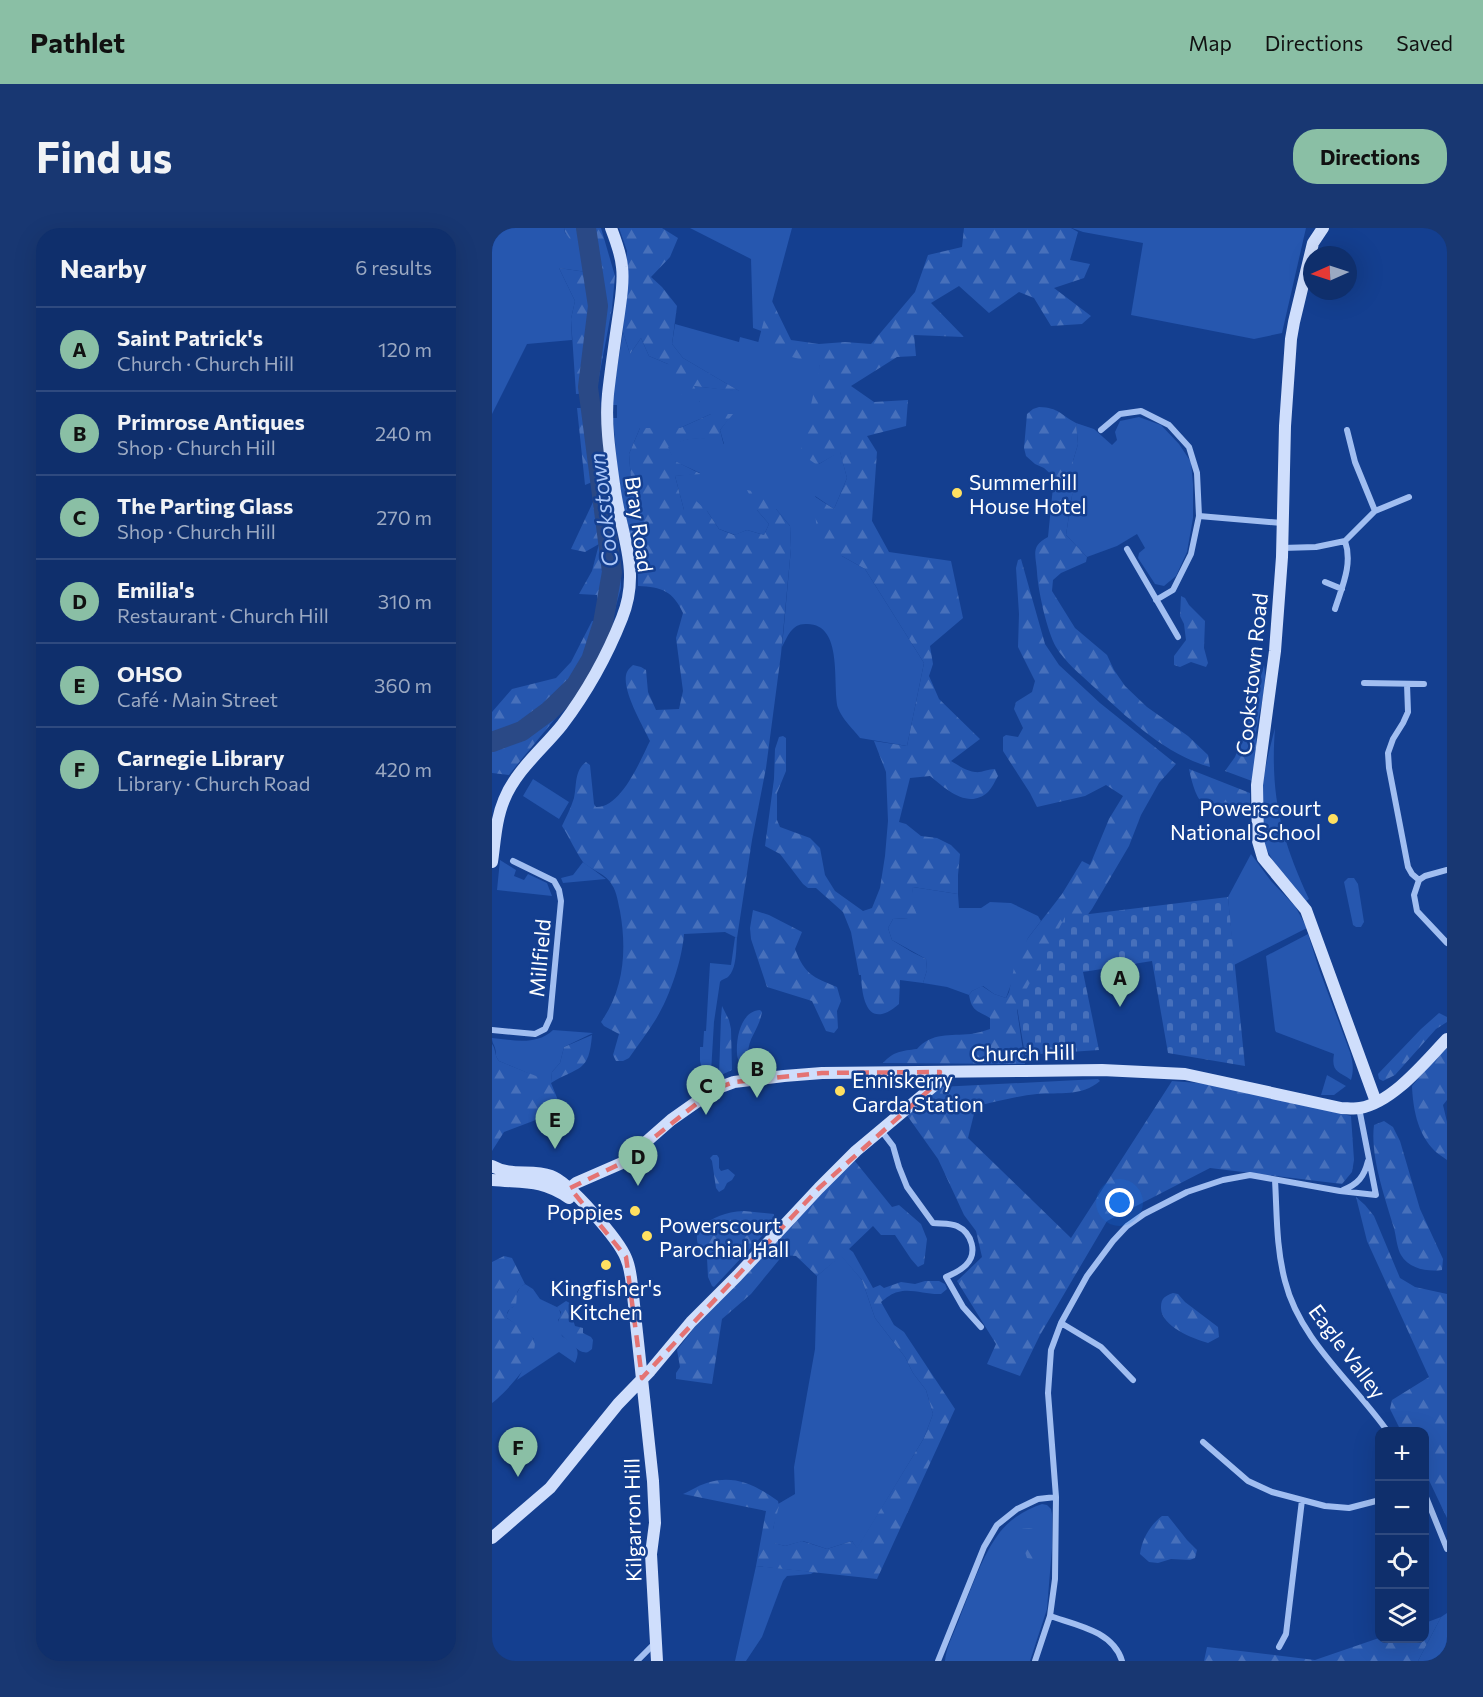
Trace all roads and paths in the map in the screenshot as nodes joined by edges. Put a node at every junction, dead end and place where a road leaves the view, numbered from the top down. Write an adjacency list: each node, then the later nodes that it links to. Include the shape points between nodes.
1 (611, 228): 21 (main road, Bray Road, via 623,269 608,396 608,433 614,487 631,565 628,593 624,614 594,677 562,724 513,782 498,822)
2 (1323, 228): 8 (main road, Cookstown Road, via 1312,243 1291,339)
3 (1101, 430): 7 (street, via 1120,414 1141,411 1169,425 1189,447 1197,473)
4 (1347, 430): 6 (street)
5 (1409, 496): 6 (street)
6 (1375, 511): 9 (street)
7 (1199, 516): 8 (street); 14 (street, via 1191,554 1173,590)
8 (1283, 524): 10 (main road, Cookstown Road)
9 (1345, 541): 10 (street); 13 (street, via 1349,554)
10 (1282, 548): 28 (main road, Cookstown Road, via 1275,651 1257,786 1258,841 1263,858 1306,910)
11 (1127, 549): 14 (street)
12 (1324, 582): 13 (street)
13 (1342, 589): 15 (street)
14 (1156, 600): 16 (street)
15 (1335, 609)
16 (1178, 637)
17 (1364, 683): 18 (street)
18 (1407, 684): 19 (street); 23 (street, via 1408,712 1388,753 1408,867)
19 (1424, 684)
20 (513, 861): 25 (street, Millfield, via 554,881 559,890 550,1018 546,1029 535,1034)
21 (492, 862)
22 (1447, 870): 23 (street)
23 (1419, 880): 24 (street, via 1414,895 1417,911)
24 (1447, 943)
25 (492, 1030)
26 (1447, 1040): 28 (main road, Church Hill, via 1395,1090)
27 (940, 1072): 29 (main road, Church Hill, via 1102,1070 1185,1074 1341,1108); 30 (main road, via 936,1084); 35 (main road, Church Hill, via 822,1073 734,1082 715,1089 671,1120 621,1163)
28 (1376, 1102): 29 (main road, Church Hill)
29 (1359, 1108): 31 (street)
30 (880, 1130): 38 (street, via 893,1146 907,1187 933,1223 954,1225 968,1233 971,1259 946,1277); 39 (main road, via 819,1188)
31 (1369, 1159): 36 (street, via 1365,1174 1355,1186); 36 (street, via 1376,1195)
32 (492, 1166): 35 (main road, via 504,1172 552,1176)
33 (492, 1179): 35 (main road, via 528,1181)
34 (1275, 1180): 36 (street); 37 (street, via 1250,1175 1223,1180 1187,1192 1144,1214 1113,1241 1087,1276); 41 (street, Eagle Valley, via 1279,1254 1291,1300 1320,1348)
35 (567, 1191): 39 (main road, Kilgarron Hill, via 606,1228 626,1257)
36 (1340, 1191)
37 (1061, 1323): 40 (street, via 1101,1347); 43 (street, via 1051,1350 1048,1393)
38 (981, 1327)
39 (642, 1378): 47 (main road, via 550,1488); 50 (main road, Kilgarron Hill, via 653,1481 655,1524 651,1554)
40 (1133, 1380)
41 (1385, 1427)
42 (1203, 1442): 44 (street, via 1248,1480)
43 (1056, 1497): 49 (street, via 1055,1579); 54 (street, via 1038,1499 997,1525 984,1547)
44 (1302, 1500): 45 (street, via 1349,1508); 51 (street, via 1286,1634)
45 (1375, 1501)
46 (1429, 1502): 48 (street)
47 (492, 1538)
48 (1447, 1549)
49 (1050, 1616): 55 (street); 56 (street, via 1105,1637 1118,1650)
50 (657, 1643): 52 (street); 53 (main road, Kilgarron Hill)
51 (1279, 1647)
52 (638, 1661)
53 (657, 1661)
54 (938, 1661)
55 (1035, 1661)
56 (1122, 1661)

